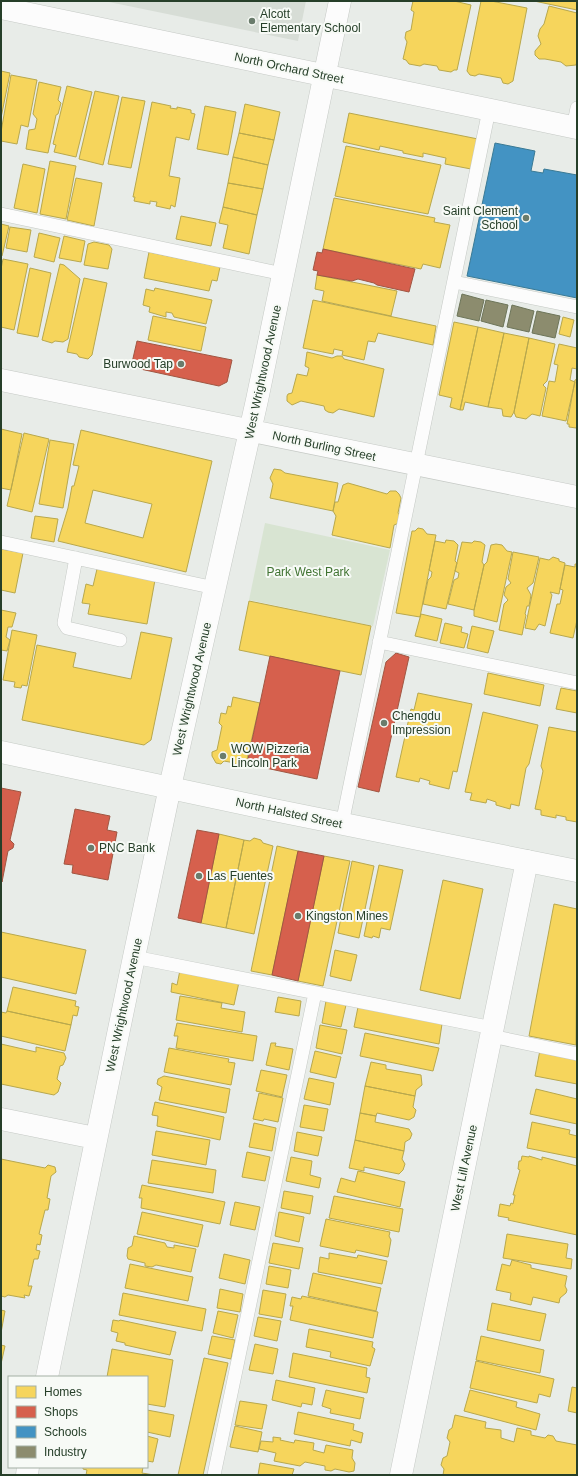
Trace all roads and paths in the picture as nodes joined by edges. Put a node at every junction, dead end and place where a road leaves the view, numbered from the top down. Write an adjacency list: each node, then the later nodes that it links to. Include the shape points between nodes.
1 (340, 1): 3 (street, West Wrightwood Avenue)
2 (1, 8): 3 (street, North Orchard Street)
3 (324, 75): 4 (street, North Orchard Street); 7 (street, West Wrightwood Avenue)
4 (489, 110): 5 (street, North Orchard Street); 8 (lane)
5 (576, 121)
6 (1, 214): 7 (lane)
7 (283, 274): 11 (street, West Wrightwood Avenue)
8 (454, 282): 9 (lane); 12 (lane)
9 (577, 307)
10 (1, 380): 11 (street, North Burling Street)
11 (250, 431): 12 (street, North Burling Street); 16 (street, West Wrightwood Avenue)
12 (416, 465): 13 (street, North Burling Street); 18 (lane)
13 (577, 497)
14 (1, 542): 15 (lane)
15 (76, 558): 16 (lane); 17 (lane, via 64,623 68,628)
16 (215, 588): 21 (street, West Wrightwood Avenue)
17 (120, 640)
18 (379, 642): 19 (lane); 22 (lane)
19 (577, 683)
20 (1, 752): 21 (street, North Halsted Street)
21 (170, 787): 22 (street, North Halsted Street); 25 (street, West Wrightwood Avenue)
22 (342, 824): 23 (street, North Halsted Street)
23 (527, 861): 24 (street, North Halsted Street); 27 (street, West Lill Avenue)
24 (577, 871)
25 (134, 957): 26 (lane); 30 (street, West Wrightwood Avenue)
26 (315, 993): 27 (lane); 32 (lane)
27 (492, 1032): 28 (lane); 33 (street, West Lill Avenue)
28 (577, 1054)
29 (1, 1119): 30 (street)
30 (95, 1138): 31 (street, West Wrightwood Avenue)
31 (47, 1376)
32 (214, 1475)
33 (401, 1475)

